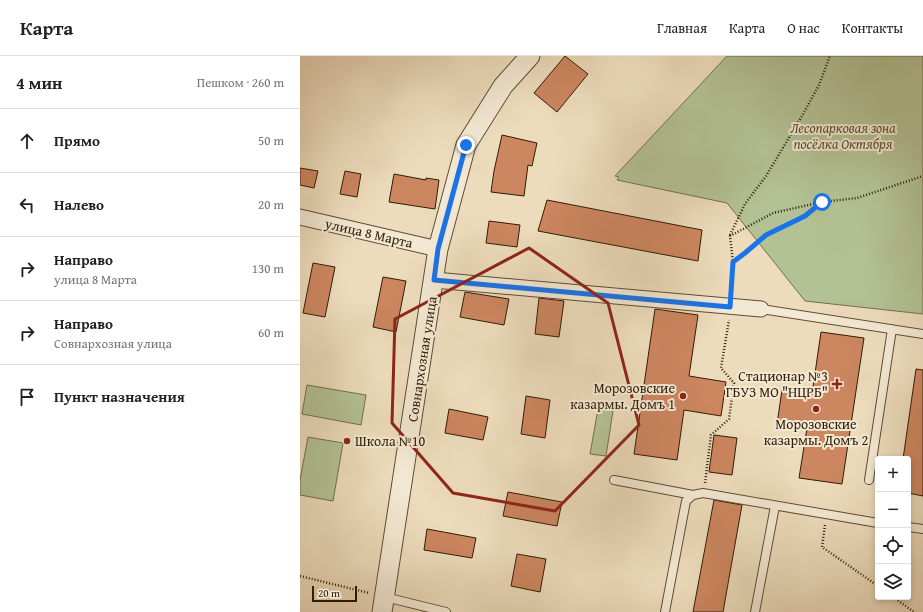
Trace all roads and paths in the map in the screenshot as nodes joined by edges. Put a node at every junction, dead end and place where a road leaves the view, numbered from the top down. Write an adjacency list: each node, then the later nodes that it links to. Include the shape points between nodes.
1 (530, 56): 7 (street, Совнархозная улица, via 503,86 466,145)
2 (830, 56): 6 (path, via 819,85 802,116 766,176 745,204)
3 (923, 176): 4 (path, via 857,198)
4 (822, 202): 6 (path, via 773,213); 8 (path, via 805,216 766,235)
5 (300, 217): 7 (street, улица 8 Марта)
6 (730, 236): 8 (path)
7 (438, 249): 9 (street, Совнархозная улица)
8 (733, 262): 10 (path)
9 (434, 280): 10 (street); 26 (street, Совнархозная улица)
10 (730, 307): 11 (street); 16 (path, via 722,368 734,383 729,419 711,435)
11 (761, 309): 12 (lane)
12 (892, 329): 13 (lane); 15 (lane)
13 (923, 334)
14 (614, 480): 17 (lane)
15 (869, 480)
16 (703, 493): 17 (lane); 18 (lane)
17 (693, 495): 28 (lane, via 686,501)
18 (775, 506): 19 (lane); 29 (lane)
19 (826, 514): 20 (lane); 24 (path, via 822,547)
20 (875, 522)
21 (911, 527): 22 (lane)
22 (923, 529)
23 (300, 576): 26 (path)
24 (875, 584)
25 (897, 600): 30 (path)
26 (384, 604): 27 (lane)
27 (446, 612)
28 (665, 612)
29 (755, 612)
30 (914, 612)

